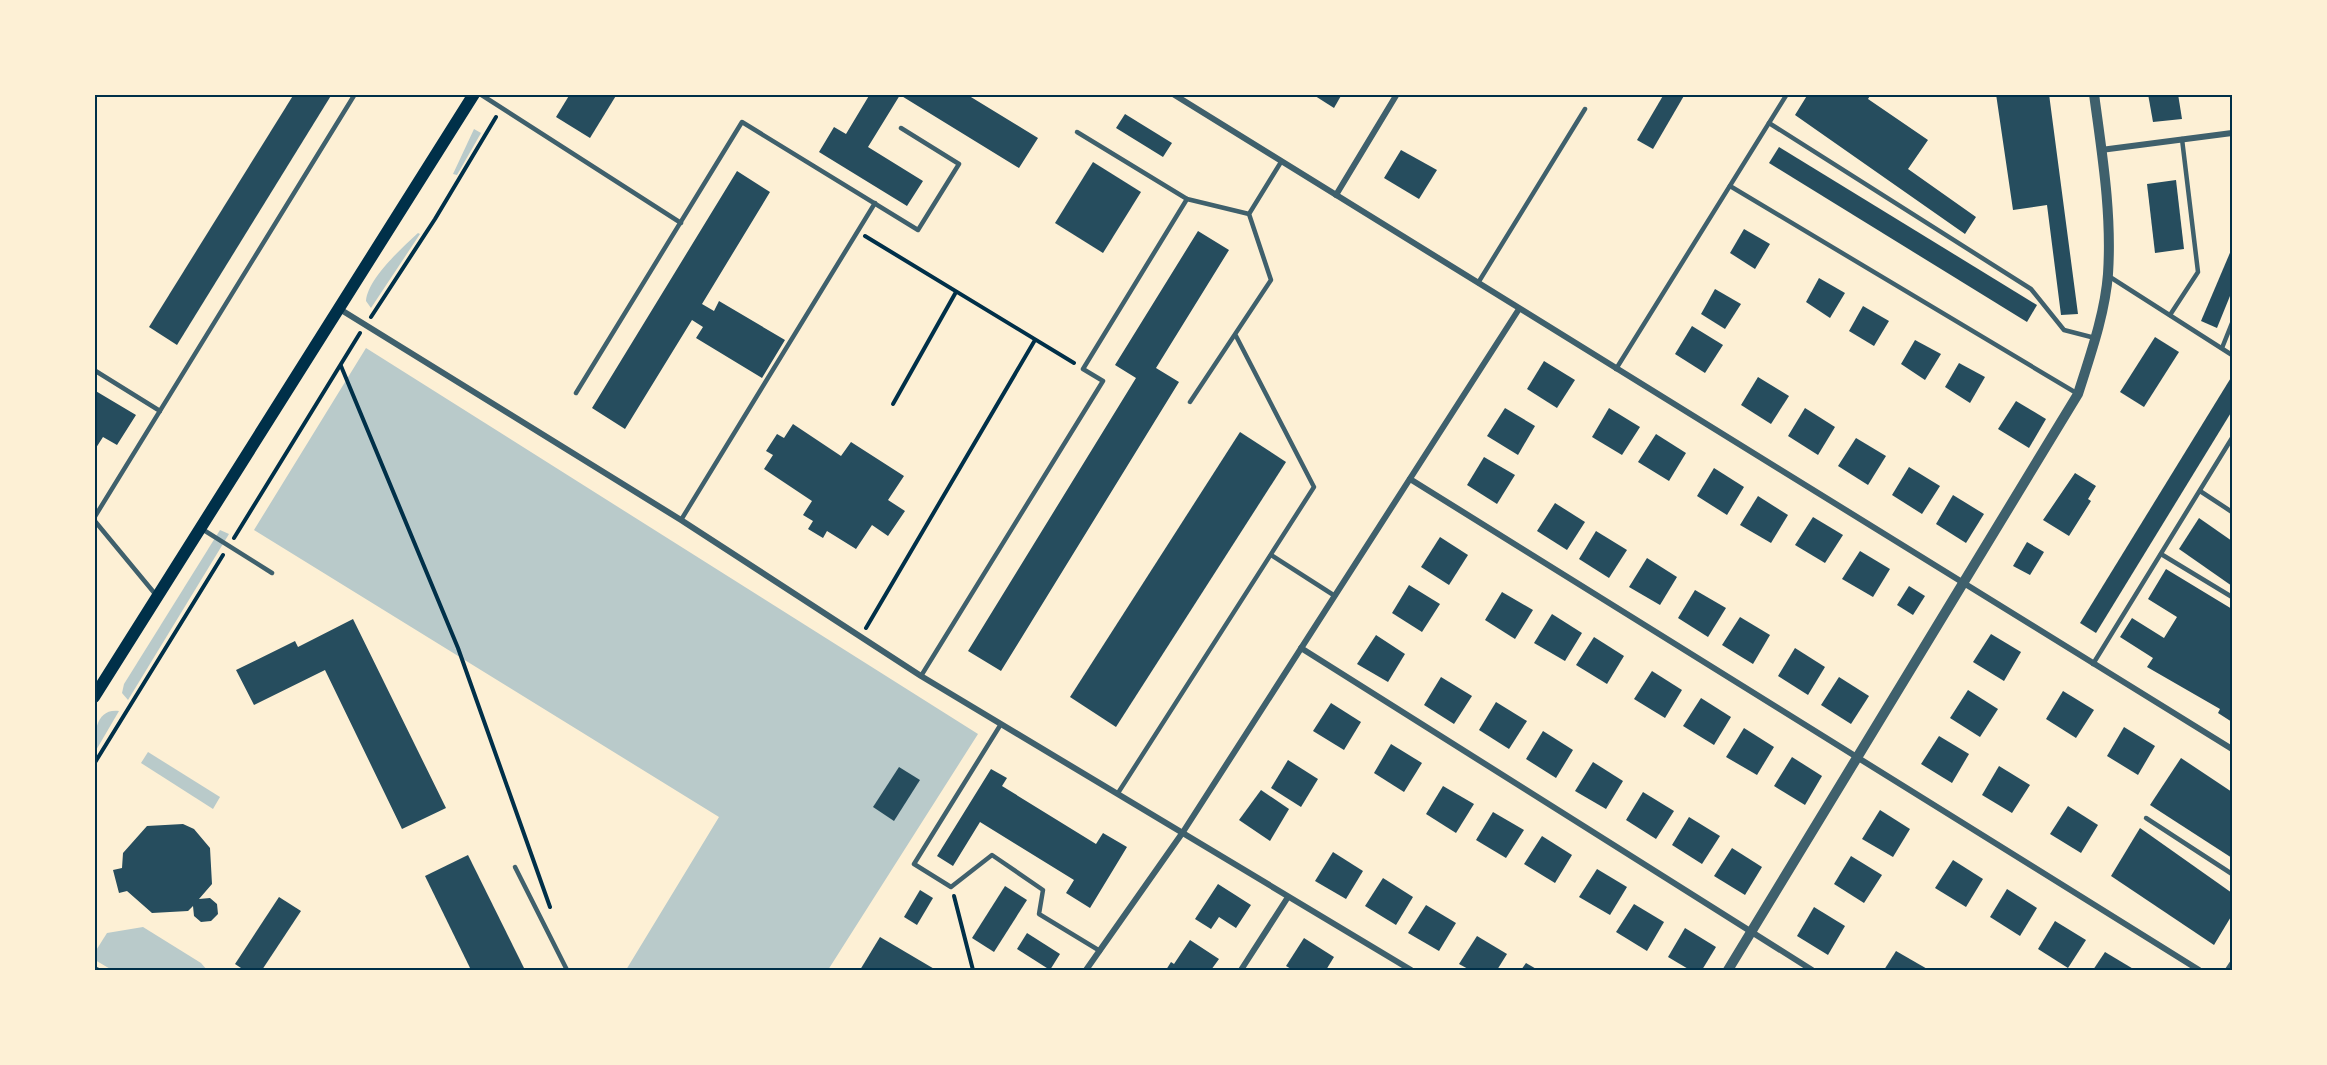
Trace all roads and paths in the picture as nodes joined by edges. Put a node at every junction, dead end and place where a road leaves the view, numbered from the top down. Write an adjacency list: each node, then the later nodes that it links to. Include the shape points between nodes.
1 (355, 94): 44 (lane)
2 (1173, 94): 15 (street)
3 (1397, 94): 17 (street)
4 (1787, 94): 9 (lane)
5 (2094, 94): 14 (street)
6 (471, 96): 7 (lane); 26 (main road)
7 (500, 109): 21 (lane); 30 (path)
8 (1585, 109): 24 (lane)
9 (1769, 123): 16 (lane); 32 (lane, via 2031,289 2064,330)
10 (901, 128): 19 (lane, via 959,164 918,230)
11 (1077, 132): 18 (lane)
12 (2232, 133): 13 (street)
13 (2182, 139): 14 (street); 28 (lane, via 2198,272)
14 (2101, 150): 23 (street, via 2109,215)
15 (1281, 162): 17 (street); 20 (lane)
16 (1730, 186): 38 (lane); 41 (lane)
17 (1336, 195): 24 (street)
18 (1187, 199): 20 (lane); 37 (lane)
19 (875, 203): 21 (lane, via 742,122); 22 (lane)
20 (1249, 214): 31 (lane, via 1271,280)
21 (681, 223): 40 (lane)
22 (858, 231): 25 (path); 50 (lane)
23 (2108, 276): 28 (lane); 32 (street)
24 (1478, 283): 27 (street)
25 (956, 292): 33 (path); 43 (path)
26 (338, 308): 30 (street); 51 (main road)
27 (1519, 309): 38 (street); 46 (street)
28 (2170, 315): 34 (lane)
29 (2232, 323): 34 (lane)
30 (366, 325): 36 (path); 50 (street)
31 (1236, 336): 42 (lane); 54 (lane, via 1314,487)
32 (2095, 338): 41 (street)
33 (1035, 340): 37 (path); 60 (path)
34 (2222, 348): 35 (lane)
35 (2232, 355)
36 (340, 365): 52 (path); 76 (path, via 458,648)
37 (1083, 369): 63 (lane, via 1103,381)
38 (1616, 369): 56 (street)
39 (94, 370): 44 (lane)
40 (576, 393)
41 (2078, 394): 56 (street)
42 (1190, 402)
43 (893, 404)
44 (160, 411): 49 (lane)
45 (2232, 438): 47 (lane)
46 (1410, 479): 58 (street); 67 (street)
47 (2200, 491): 48 (lane); 53 (lane)
48 (2232, 512)
49 (94, 519): 57 (lane)
50 (681, 520): 60 (street)
51 (200, 528): 52 (lane); 57 (main road)
52 (229, 546): 55 (lane); 68 (path)
53 (2161, 554): 59 (lane); 62 (lane)
54 (1271, 555): 58 (lane); 69 (lane)
55 (272, 573)
56 (1965, 584): 62 (street); 67 (street)
57 (157, 596): 64 (main road)
58 (1335, 596): 61 (street)
59 (2232, 597)
60 (861, 636): 63 (street)
61 (1301, 648): 71 (street); 77 (street)
62 (2094, 664): 66 (street)
63 (921, 675): 65 (street)
64 (94, 697)
65 (1001, 724): 69 (street); 74 (lane, via 914,864)
66 (2232, 749)
67 (1858, 760): 77 (street); 89 (street)
68 (94, 764)
69 (1118, 793): 71 (street)
70 (2146, 818): 73 (lane)
71 (1183, 832): 75 (street); 78 (street)
72 (515, 867): 82 (lane)
73 (2232, 874)
74 (951, 886): 78 (lane, via 992,855 1043,890 1039,914); 83 (path)
75 (1288, 897): 85 (street); 86 (street)
76 (553, 916)
77 (1751, 933): 87 (street); 88 (street)
78 (1100, 951): 84 (street)
79 (2232, 964): 90 (street)
80 (94, 968): 81 (path)
81 (99, 970)
82 (567, 970)
83 (972, 970)
84 (1086, 970)
85 (1241, 970)
86 (1411, 970)
87 (1728, 970)
88 (1812, 970)
89 (2199, 970)
90 (2228, 970)

